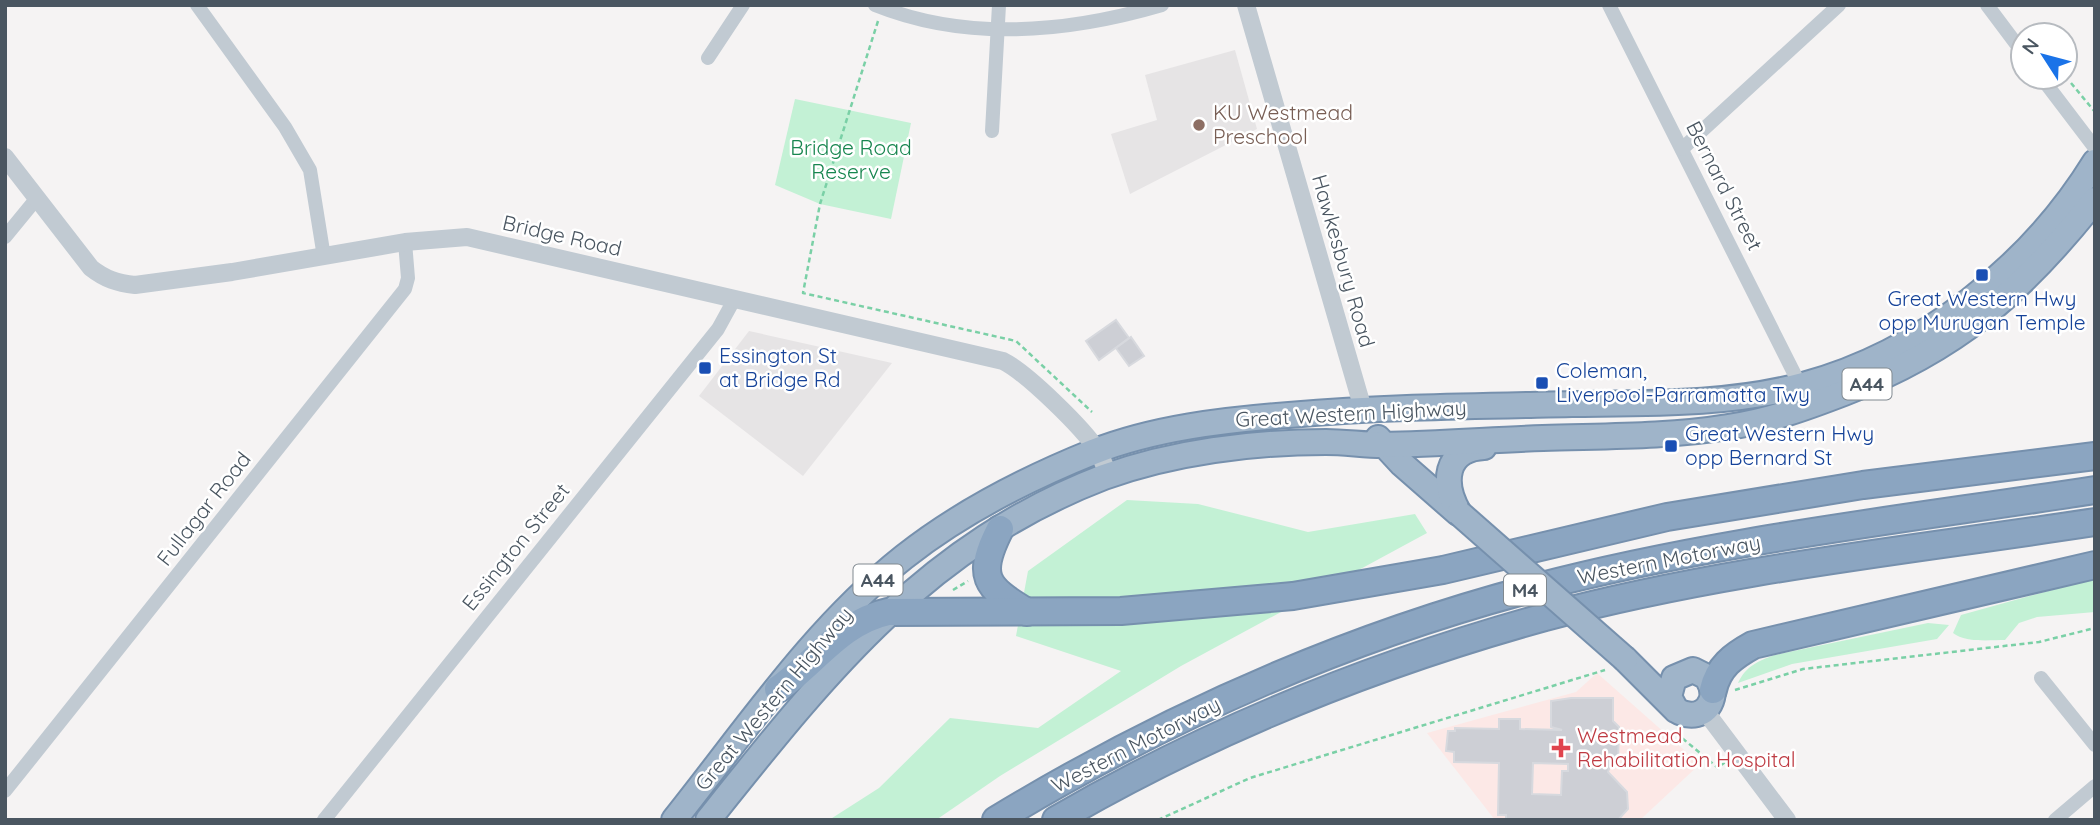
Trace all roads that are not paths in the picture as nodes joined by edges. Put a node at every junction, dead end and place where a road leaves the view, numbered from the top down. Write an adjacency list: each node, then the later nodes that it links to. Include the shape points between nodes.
1 (197, 5): 23 (street, via 285,127 310,170)
2 (743, 5): 12 (street)
3 (999, 5): 10 (street)
4 (1163, 5): 10 (street, via 1085,25)
5 (1246, 5): 26 (street, Hawkesbury Road)
6 (1609, 5): 16 (street, Bernard Street)
7 (1839, 5): 16 (street)
8 (1987, 5): 11 (street)
9 (879, 7): 10 (street, via 945,23)
10 (998, 29): 14 (street)
11 (2009, 34)
12 (708, 58)
13 (2052, 91): 15 (street)
14 (992, 131)
15 (2095, 148)
16 (1682, 149): 25 (street, Bernard Street)
17 (5, 157): 19 (street, Bridge Road)
18 (2095, 162): 25 (highway, Great Western Highway / A44, via 2034,241 1977,294 1909,341)
19 (37, 198): 21 (street); 23 (street, Bridge Road, via 91,268 120,284)
20 (2095, 200): 27 (highway, Great Western Highway / A44, via 2008,297 1946,344 1896,372 1786,415 1727,428)
21 (5, 237)
22 (405, 243): 23 (street, Bridge Road); 24 (street, Bridge Road, via 467,237); 47 (street, Fullagar Road, via 405,289)
23 (324, 257)
24 (735, 298): 29 (street, Bridge Road, via 1003,361 1021,373); 48 (street, Essington Street, via 718,329)
25 (1800, 386): 26 (highway, Great Western Highway / A44, via 1685,402)
26 (1363, 409): 28 (highway); 29 (highway, Great Western Highway / A44, via 1236,419)
27 (1537, 438): 28 (highway, Great Western Highway / A44); 33 (highway, via 1511,447 1468,449 1456,458 1449,482)
28 (1381, 445): 31 (highway, Great Western Highway / A44, via 1325,442 1230,449); 33 (highway)
29 (1097, 450): 31 (street, Bridge Road); 42 (highway, Great Western Highway / A44, via 998,495 904,558 844,613)
30 (2095, 456): 38 (highway, M4, via 1863,485 1667,517 1443,570 1293,596 1121,611)
31 (1109, 476): 35 (highway, Great Western Highway / A44)
32 (2095, 490): 51 (highway, Western Motorway / M4, via 1685,555 1533,588 1317,660 1217,703 1095,762)
33 (1459, 513): 39 (highway, bridge)
34 (2095, 522): 52 (highway, Western Motorway / M4, via 1761,573 1545,618 1320,692 1150,769)
35 (1000, 529): 37 (highway, Great Western Highway / A44, via 929,576); 38 (highway, via 988,552 985,570 989,583)
36 (2095, 565): 43 (highway, via 1753,645 1716,675)
37 (888, 612): 38 (highway); 42 (highway, via 846,630); 50 (highway, Great Western Highway / A44, via 836,664)
38 (1029, 613)
39 (1619, 668): 40 (highway); 44 (highway)
40 (1685, 671): 43 (highway, via 1707,677); 44 (highway, via 1669,689)
41 (2041, 678): 45 (street)
42 (778, 689): 49 (highway, Great Western Highway / A44)
43 (1716, 698): 44 (highway, via 1690,716); 53 (street, via 1736,753)
44 (1672, 718)
45 (2095, 745)
46 (2095, 786): 54 (street)
47 (5, 791)
48 (324, 820)
49 (674, 820)
50 (708, 820)
51 (996, 820)
52 (1056, 820)
53 (1787, 820)
54 (2055, 820)

